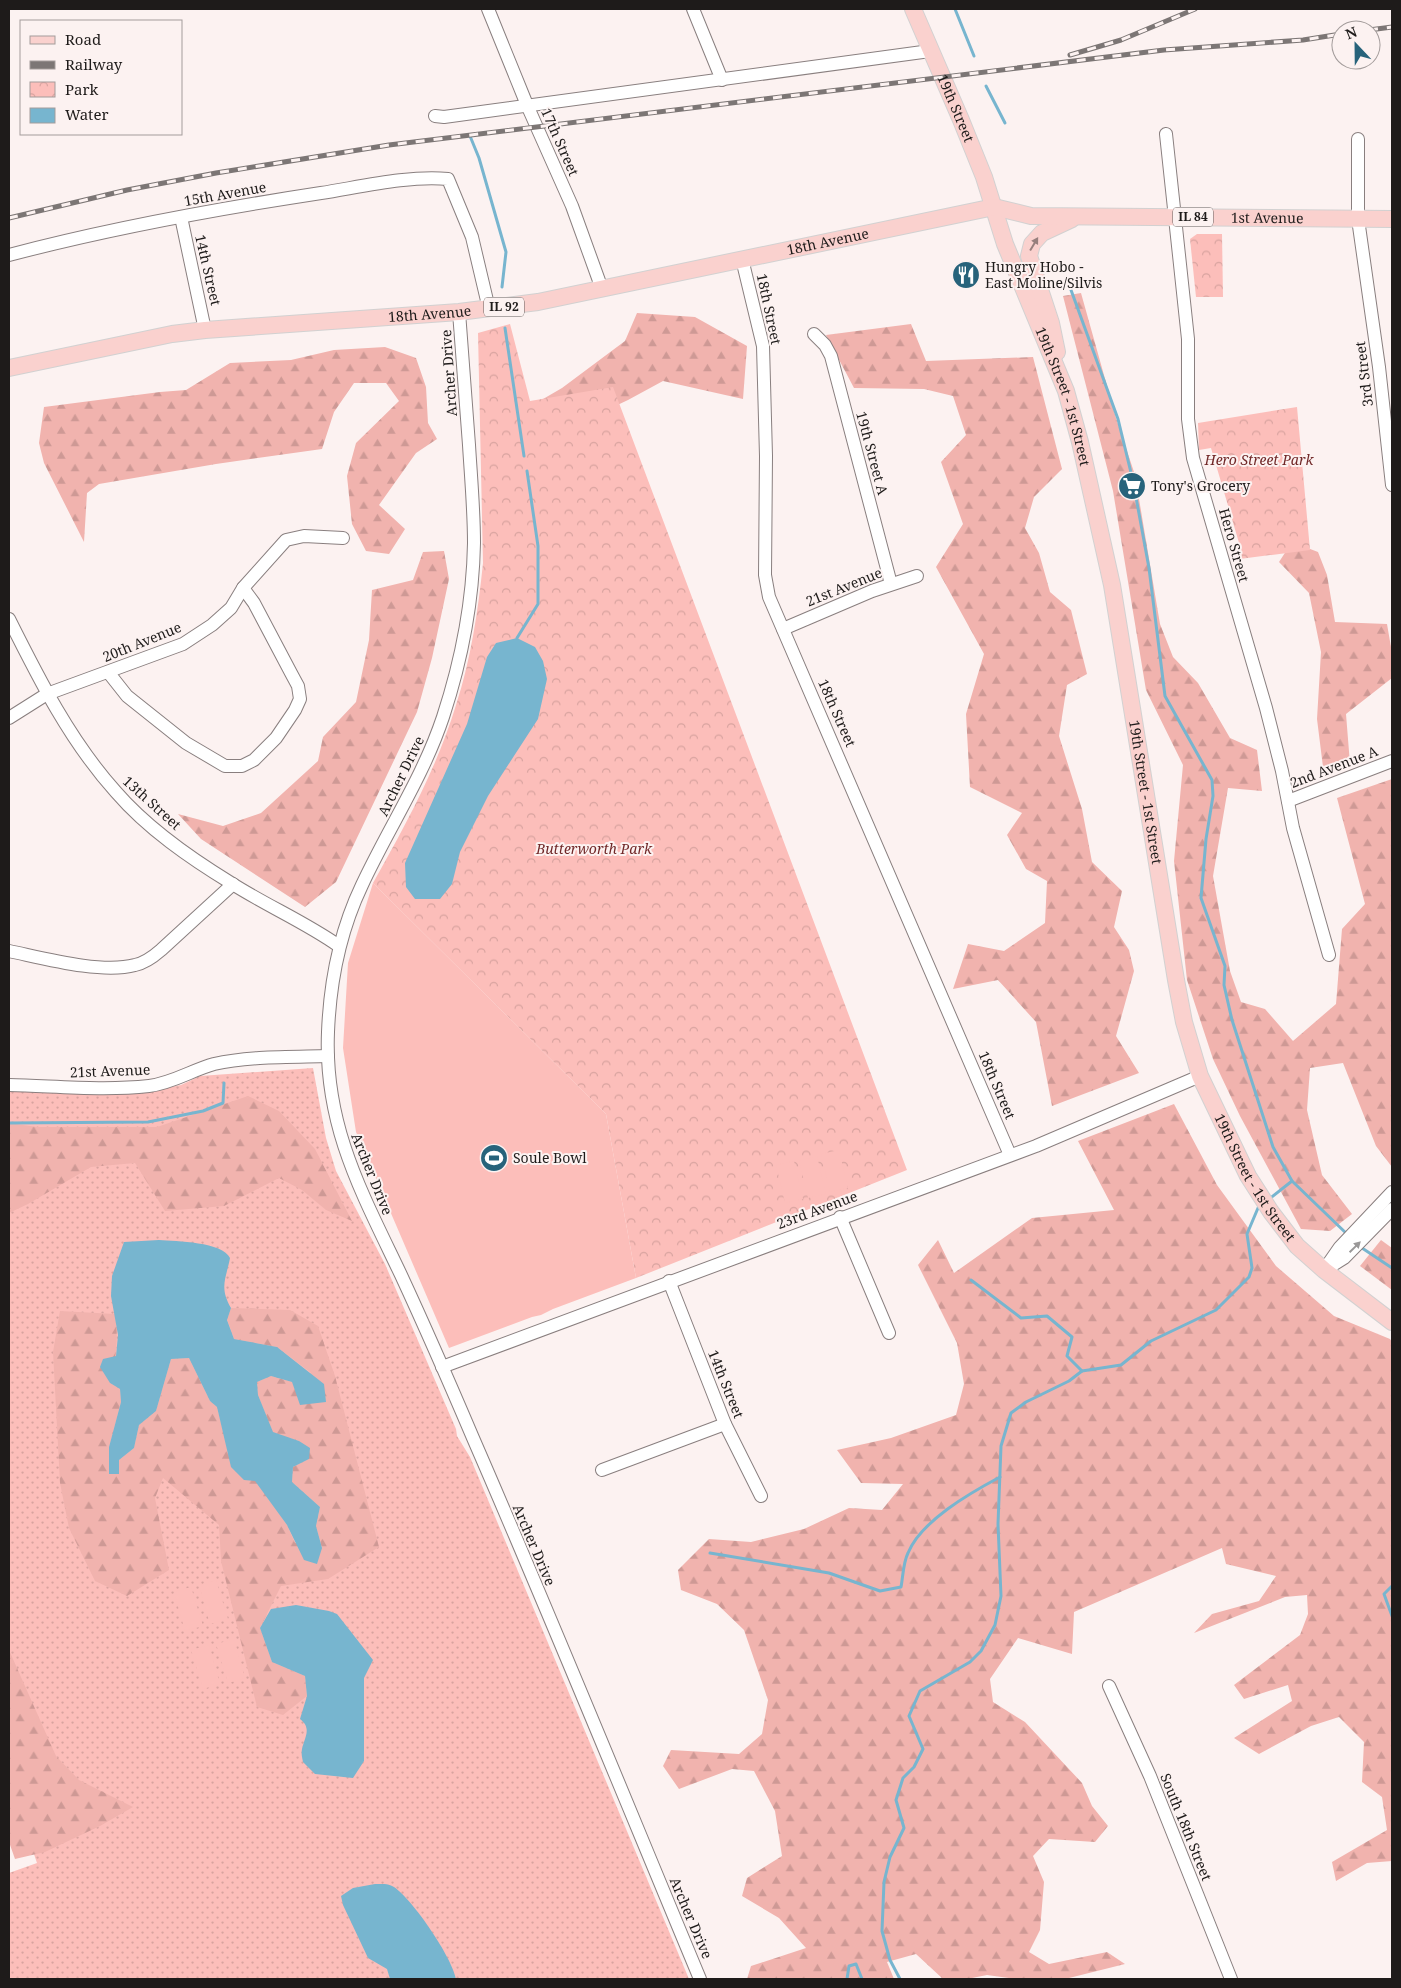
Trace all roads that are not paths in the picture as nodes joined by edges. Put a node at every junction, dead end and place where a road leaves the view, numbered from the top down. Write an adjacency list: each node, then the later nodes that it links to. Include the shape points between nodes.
1 (488, 9): 6 (street, 17th Street)
2 (693, 9): 5 (street)
3 (913, 9): 4 (main road, 19th Street)
4 (930, 51): 5 (street); 10 (main road, 19th Street)
5 (722, 80): 6 (street)
6 (527, 105): 7 (street); 18 (street, 17th Street, via 572,206)
7 (435, 116)
8 (1166, 134): 13 (street, Hero Street)
9 (1358, 139): 14 (street, 3rd Street)
10 (994, 207): 12 (main road, 1st Avenue / IL 84, via 1031,216); 17 (main road, 18th Avenue / IL 92); 24 (main road, 19th Street - 1st Street, via 1005,244)
11 (181, 217): 16 (street, 15th Avenue); 19 (street, 15th Avenue, via 385,183 435,178 448,180 472,237); 21 (street, 14th Street)
12 (1078, 217): 13 (main road, 1st Avenue / IL 84); 24 (main road, one-way to 12, via 1051,322 1029,256 1032,244 1042,234)
13 (1174, 217): 14 (main road, 1st Avenue / IL 84); 36 (street, Hero Street, via 1188,339 1188,419 1193,458 1266,708)
14 (1358, 219): 15 (main road, 1st Avenue / IL 84); 25 (street, 3rd Street)
15 (1392, 219)
16 (9, 255)
17 (742, 259): 18 (main road, 18th Avenue / IL 92); 31 (street, 18th Street, via 763,346 766,456 764,574 769,597)
18 (602, 289): 19 (main road, 18th Avenue / IL 92)
19 (489, 309): 20 (main road, 18th Avenue / IL 92)
20 (459, 312): 21 (main road, 18th Avenue / IL 92); 38 (street, Archer Drive, via 474,543 460,656 433,745 360,889)
21 (205, 330): 23 (main road, 18th Avenue / IL 92)
22 (814, 334): 28 (street, 19th Street A, via 825,345 833,363)
23 (9, 368)
24 (1066, 391): 42 (main road, 19th Street - 1st Street, via 1112,585 1176,980)
25 (1392, 485)
26 (343, 538): 29 (street, 20th Avenue, via 304,536 286,540)
27 (917, 576): 28 (street, 21st Avenue)
28 (891, 584): 31 (street, 21st Avenue)
29 (243, 588): 32 (street, 20th Avenue, via 231,608 203,632 183,644); 32 (street, via 298,686 300,699 276,738 254,760 242,766 225,766 186,744 127,696)
30 (9, 619): 33 (street, 13th Street)
31 (783, 629): 44 (street, 18th Street)
32 (108, 672): 33 (street, 20th Avenue)
33 (47, 694): 34 (street, 20th Avenue); 37 (street, 13th Street, via 84,752 116,793 165,837)
34 (9, 718)
35 (1392, 761): 36 (street, 2nd Avenue A)
36 (1288, 801): 40 (street, Hero Street)
37 (233, 884): 38 (street, 13th Street); 39 (street, via 161,950 140,964 78,965)
38 (340, 946): 41 (street, Archer Drive, via 331,987)
39 (9, 952)
40 (1329, 954)
41 (328, 1056): 43 (street, 21st Avenue, via 215,1064 171,1082 150,1086 73,1088); 53 (street, Archer Drive, via 333,1104 347,1159)
42 (1200, 1076): 44 (street, 23rd Avenue); 49 (main road, 19th Street - 1st Street, via 1256,1189 1297,1246)
43 (9, 1085)
44 (1010, 1155): 47 (street, 23rd Avenue)
45 (1392, 1192): 48 (street)
46 (1392, 1209): 48 (street)
47 (840, 1217): 50 (street, 23rd Avenue); 52 (street)
48 (1383, 1219): 49 (street, via 1340,1247)
49 (1324, 1270): 51 (main road, 19th Street - 1st Street)
50 (670, 1282): 53 (street, 23rd Avenue); 54 (street, 14th Street)
51 (1392, 1322)
52 (889, 1333)
53 (442, 1367): 58 (street, Archer Drive)
54 (725, 1424): 55 (street); 56 (street, 14th Street)
55 (602, 1470)
56 (760, 1496)
57 (1109, 1686): 59 (street, South 18th Street, via 1150,1776)
58 (700, 1979)
59 (1231, 1979)

